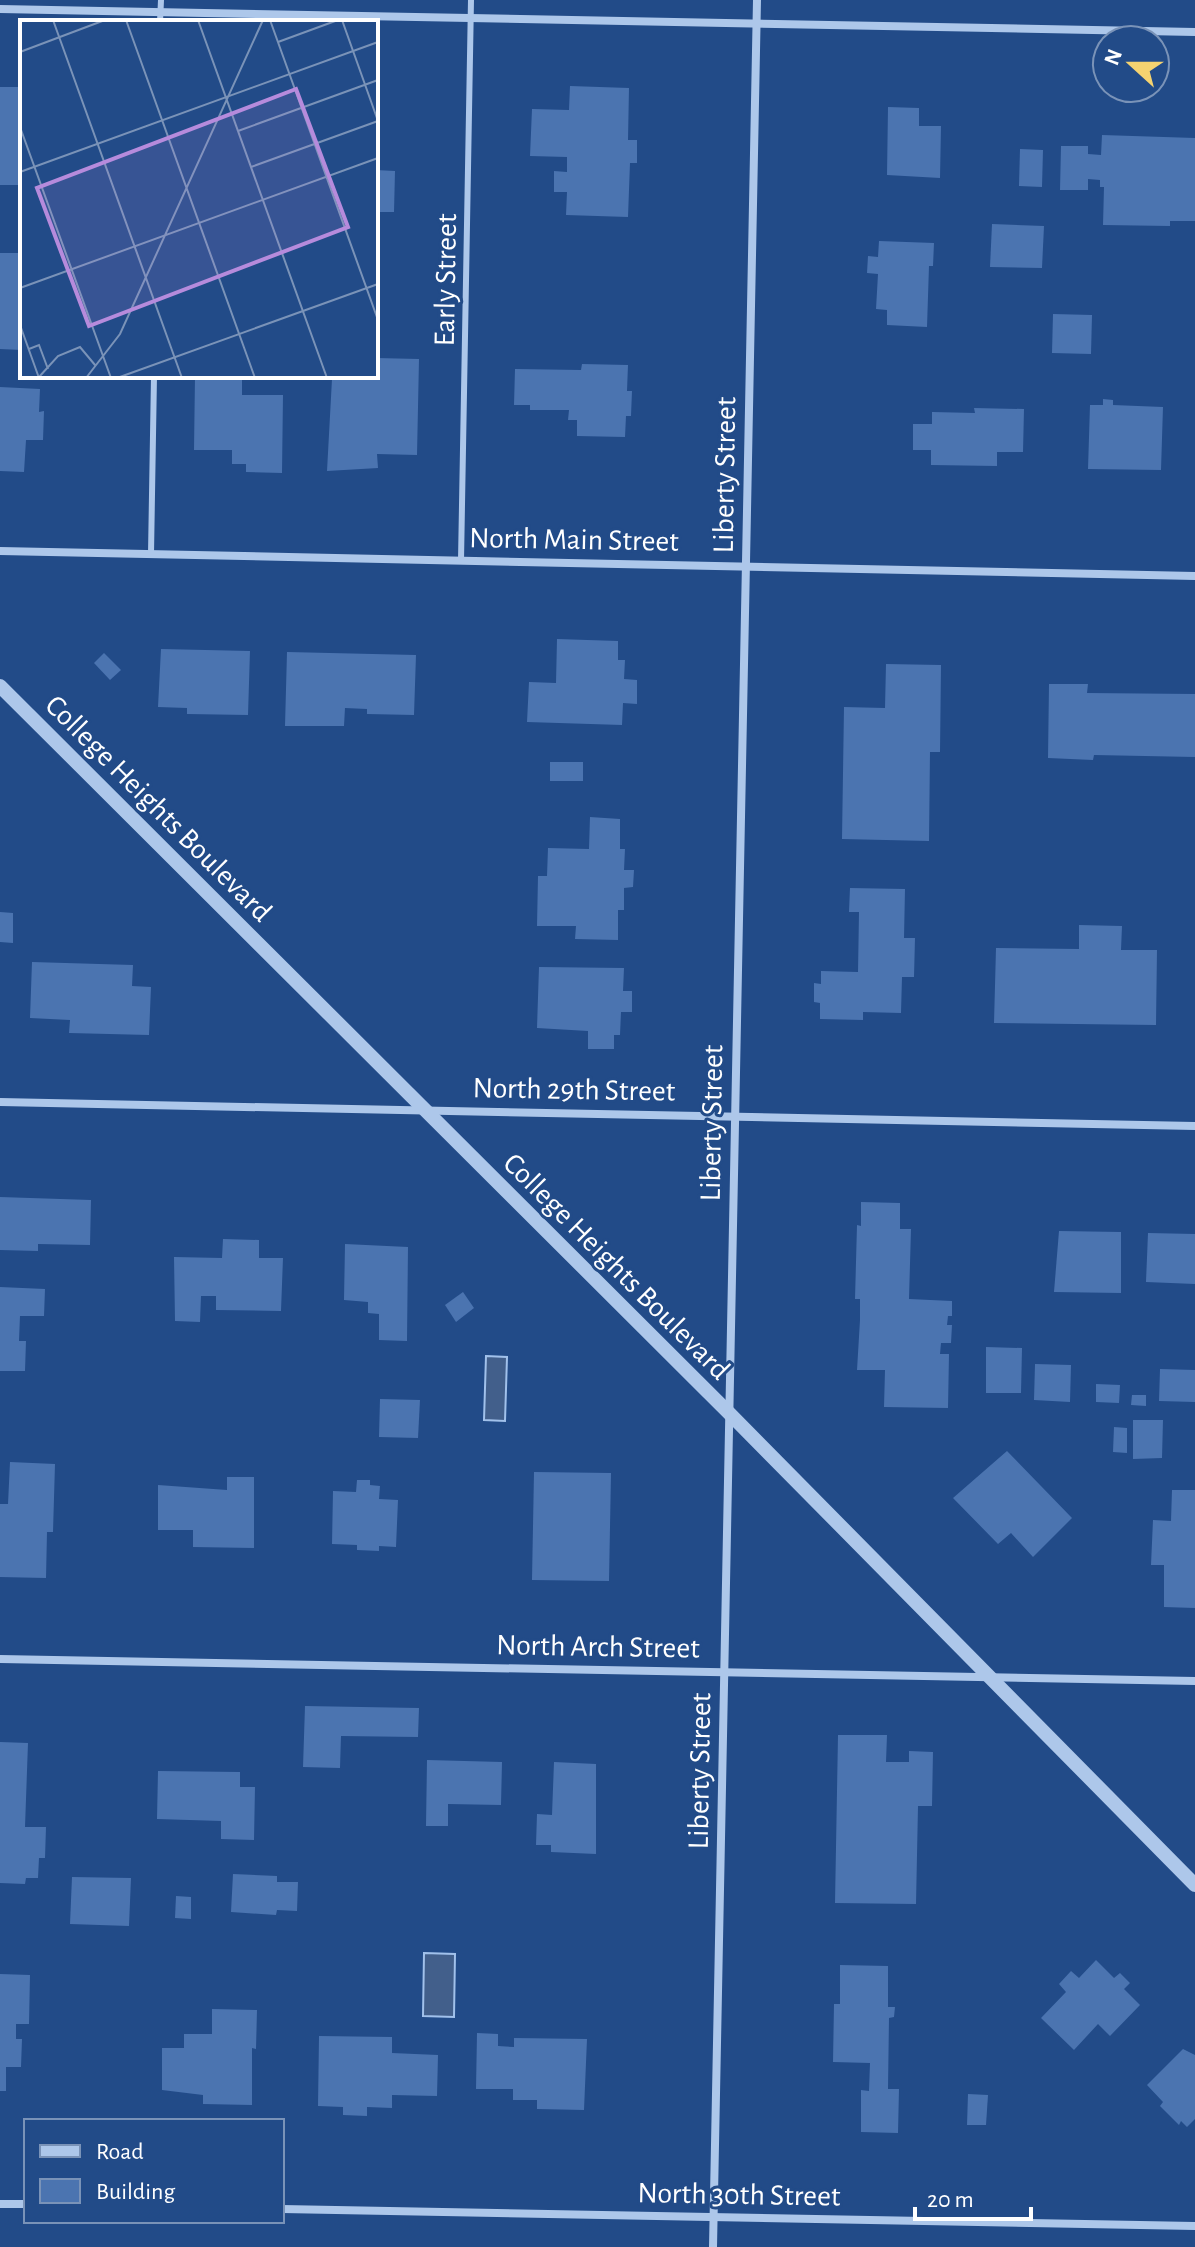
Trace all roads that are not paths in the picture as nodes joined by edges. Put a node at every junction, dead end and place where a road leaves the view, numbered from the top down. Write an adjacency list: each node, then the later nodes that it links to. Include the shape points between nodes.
1 (161, 0): 5 (lane)
2 (471, 0): 6 (lane, Early Street)
3 (757, 0): 8 (street, Liberty Street)
4 (0, 9): 5 (street)
5 (160, 12): 6 (street); 7 (lane)
6 (471, 18): 8 (street); 13 (lane, Early Street)
7 (160, 20)
8 (757, 23): 9 (street); 14 (street, Liberty Street)
9 (1195, 32)
10 (154, 378): 12 (lane)
11 (0, 551): 12 (street, North Main Street)
12 (151, 554): 13 (street, North Main Street)
13 (461, 561): 14 (street, North Main Street)
14 (746, 567): 15 (street, North Main Street); 19 (street, Liberty Street)
15 (1195, 576)
16 (0, 686): 18 (street, College Heights Boulevard)
17 (0, 1102): 18 (street, North 29th Street)
18 (423, 1110): 19 (street, North 29th Street); 21 (street, College Heights Boulevard)
19 (735, 1116): 20 (street, North 29th Street); 21 (street, Liberty Street)
20 (1195, 1126)
21 (729, 1413): 23 (street, Liberty Street); 24 (street, College Heights Boulevard)
22 (0, 1659): 23 (street, North Arch Street)
23 (725, 1672): 24 (street, North Arch Street); 30 (street, Liberty Street)
24 (988, 1677): 25 (street, North Arch Street); 26 (street, College Heights Boulevard)
25 (1195, 1681)
26 (1195, 1885)
27 (0, 2204): 28 (street)
28 (24, 2204)
29 (284, 2209): 30 (street, North 30th Street)
30 (714, 2217): 31 (street, North 30th Street); 32 (street, Liberty Street)
31 (1195, 2226)
32 (713, 2247)

